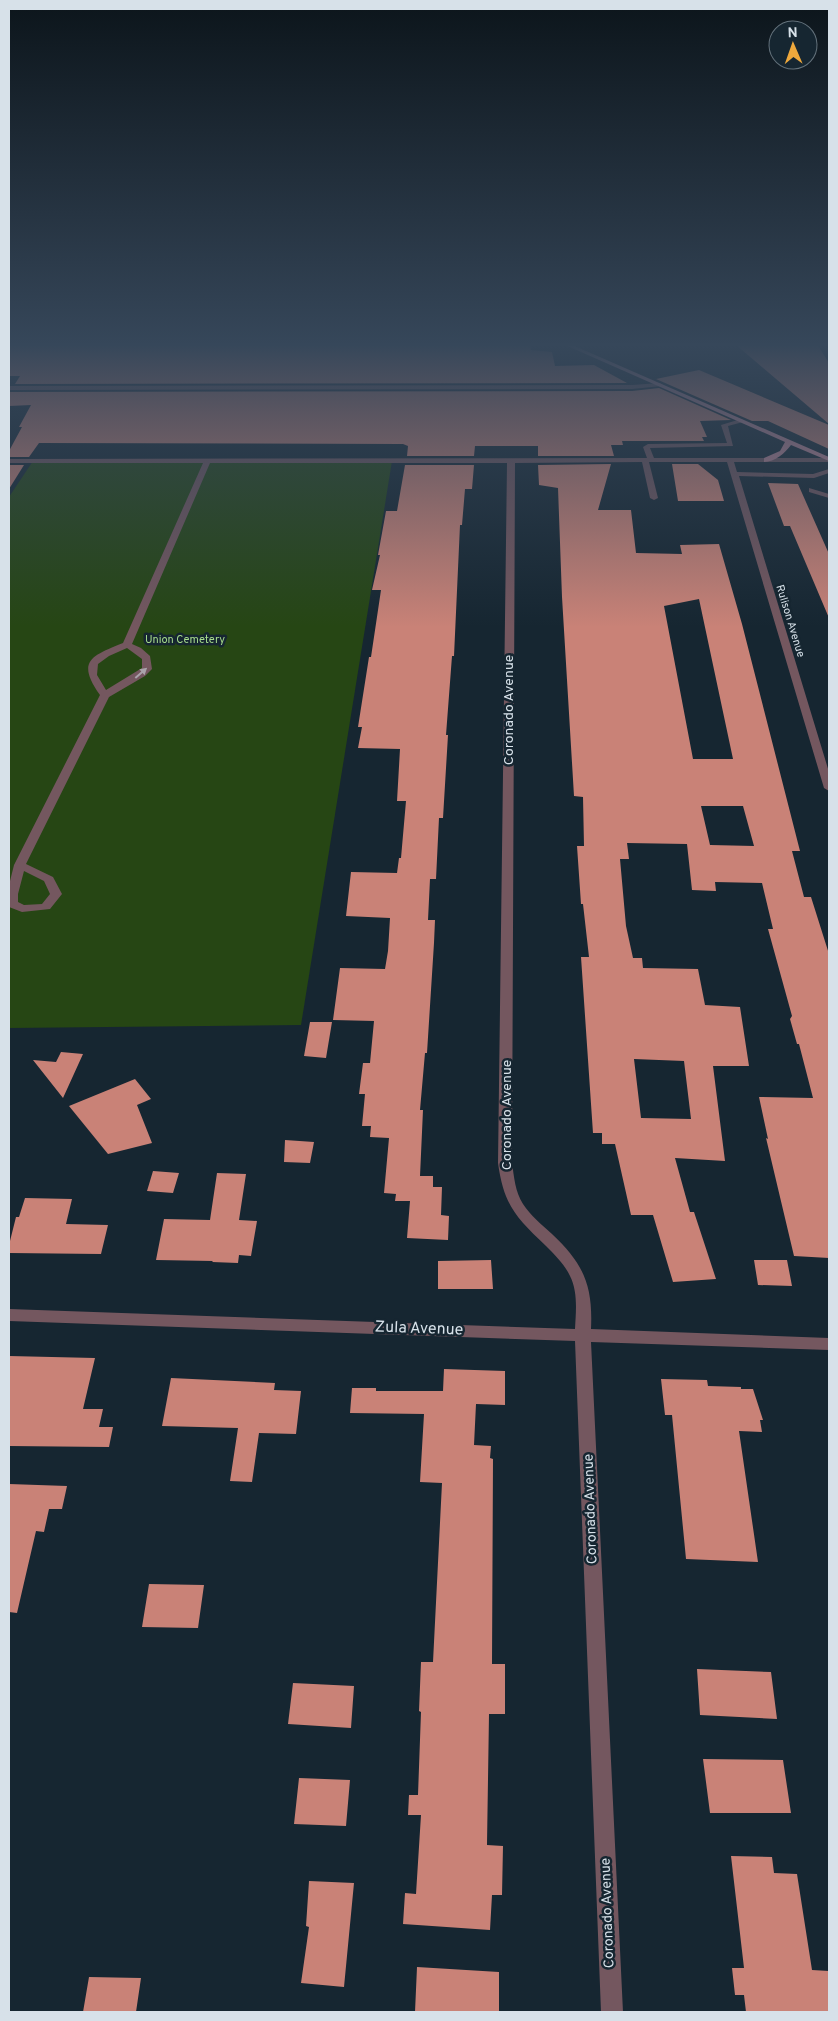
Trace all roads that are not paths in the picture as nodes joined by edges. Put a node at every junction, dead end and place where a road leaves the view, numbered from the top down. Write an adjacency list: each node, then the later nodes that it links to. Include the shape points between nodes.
1 (729, 438): 5 (street, via 731,445 648,446)
2 (781, 438): 3 (main road)
3 (789, 442): 4 (main road); 10 (main road)
4 (829, 459): 10 (street)
5 (648, 460): 6 (street); 9 (street); 16 (street)
6 (730, 460): 10 (street); 12 (street, Rulison Avenue)
7 (9, 461): 8 (street)
8 (207, 461): 9 (street); 17 (street)
9 (511, 461): 22 (street, Coronado Avenue, via 505,1163 508,1185 518,1207 562,1252 577,1275 584,1299)
10 (769, 464): 11 (street); 13 (street)
11 (827, 472): 13 (street, via 814,476)
12 (734, 474): 13 (street); 19 (street, Rulison Avenue)
13 (774, 475)
14 (812, 490): 15 (street)
15 (829, 496)
16 (654, 498)
17 (127, 645): 18 (street, via 92,664 92,677); 18 (street, one-way to 17, via 147,669 147,658)
18 (105, 695): 20 (street)
19 (829, 788)
20 (20, 865): 20 (street, via 12,904 22,909 46,907 56,894 49,879)
21 (9, 1315): 22 (street, Zula Avenue)
22 (583, 1335): 23 (street, Zula Avenue); 24 (street, Coronado Avenue)
23 (829, 1344)
24 (612, 2012)

